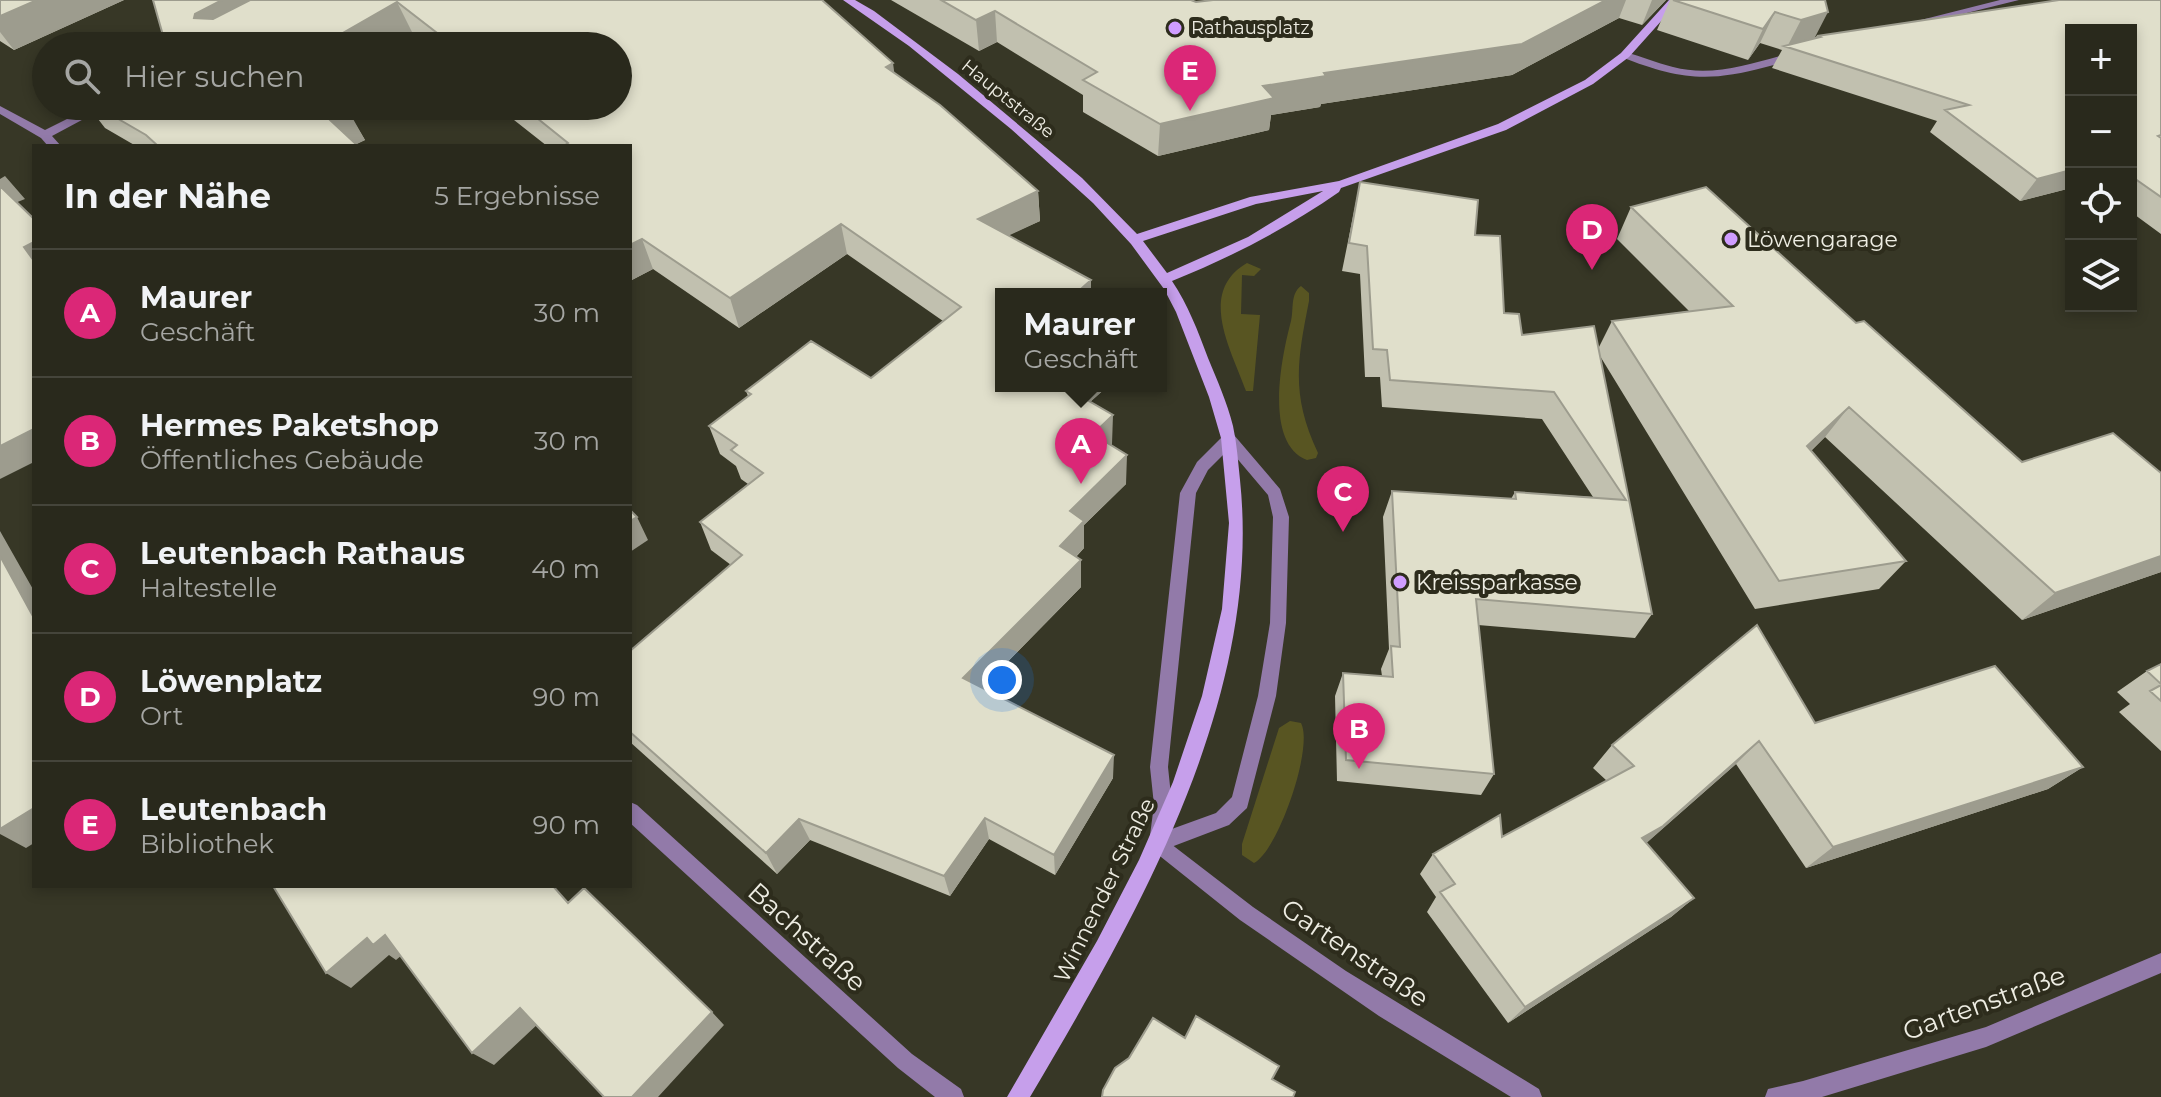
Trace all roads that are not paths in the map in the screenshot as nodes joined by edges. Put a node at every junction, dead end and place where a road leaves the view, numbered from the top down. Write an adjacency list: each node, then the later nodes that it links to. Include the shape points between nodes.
1 (848, 0): 12 (street, Hauptstraße, via 974,91)
2 (1675, 0): 6 (street)
3 (2014, 0): 4 (street)
4 (1890, 29)
5 (1806, 51): 6 (street, via 1702,78)
6 (1625, 55): 11 (street, via 1547,107)
7 (0, 109): 9 (street)
8 (74, 120): 9 (street)
9 (45, 135): 10 (street)
10 (53, 144)
11 (1341, 184): 12 (street, via 1254,200); 13 (street, via 1245,246)
12 (1134, 240): 13 (street, Winnender Straße)
13 (1164, 279): 14 (street, Winnender Straße, via 1189,327)
14 (1229, 439): 16 (street, Winnender Straße, via 1234,565 1227,623 1205,715); 16 (street, via 1202,466 1188,493 1159,767 1163,805); 16 (street, via 1275,493 1281,517 1279,608 1267,696 1240,802 1222,819)
15 (632, 813): 18 (street, Bachstraße, via 905,1061)
16 (1158, 843): 19 (street, Winnender Straße, via 1078,999); 20 (street, Gartenstraße, via 1266,929 1362,995)
17 (2161, 963): 21 (street, Gartenstraße, via 1986,1037)
18 (953, 1097)
19 (1018, 1097)
20 (1531, 1097)
21 (1776, 1097)

